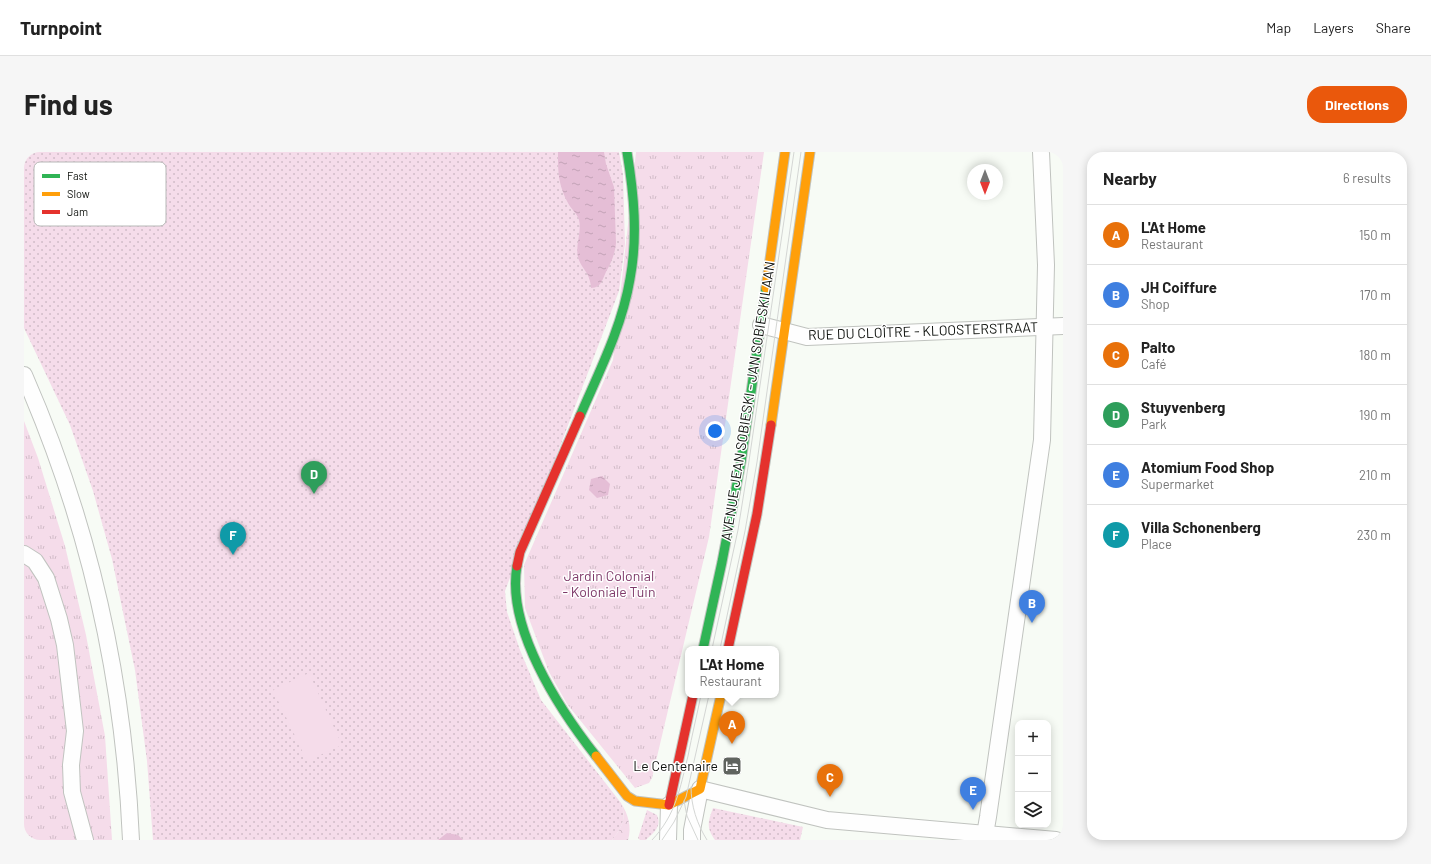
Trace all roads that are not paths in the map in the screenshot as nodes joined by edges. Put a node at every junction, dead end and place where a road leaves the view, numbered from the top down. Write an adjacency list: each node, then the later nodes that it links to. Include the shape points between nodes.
1 (627, 152): 16 (street, via 634,236 632,267 624,303 604,361 521,548 516,564 514,593 531,652 549,691 563,713 627,796 635,801)
2 (785, 152): 5 (street, AVENUE JEAN SOBIESKI - JAN SOBIESKILAAN)
3 (810, 152): 8 (street, AVENUE JEAN SOBIESKI - JAN SOBIESKILAAN)
4 (1041, 152): 7 (street, via 1046,265)
5 (761, 325): 8 (street, RUE DU CLOÎTRE - KLOOSTERSTRAAT); 11 (street, AVENUE JEAN SOBIESKI - JAN SOBIESKILAAN, via 734,505)
6 (1063, 326): 7 (street, RUE DU CLOÎTRE - KLOOSTERSTRAAT)
7 (1045, 327): 8 (street, RUE DU CLOÎTRE - KLOOSTERSTRAAT, via 806,337); 17 (street, via 1042,440)
8 (784, 332): 12 (street, AVENUE JEAN SOBIESKI - JAN SOBIESKILAAN, via 757,514)
9 (24, 375): 19 (street, via 53,445 78,520 105,624 122,731)
10 (24, 554): 18 (street, via 35,561 46,578 65,645 75,732 71,765 72,792)
11 (704, 646)
12 (729, 646)
13 (692, 698): 16 (street)
14 (719, 698): 15 (street)
15 (700, 789): 16 (street); 17 (street, via 828,820); 21 (street)
16 (669, 805): 20 (street)
17 (984, 837): 22 (street)
18 (85, 840)
19 (131, 840)
20 (668, 840)
21 (692, 840)
22 (1056, 840)

